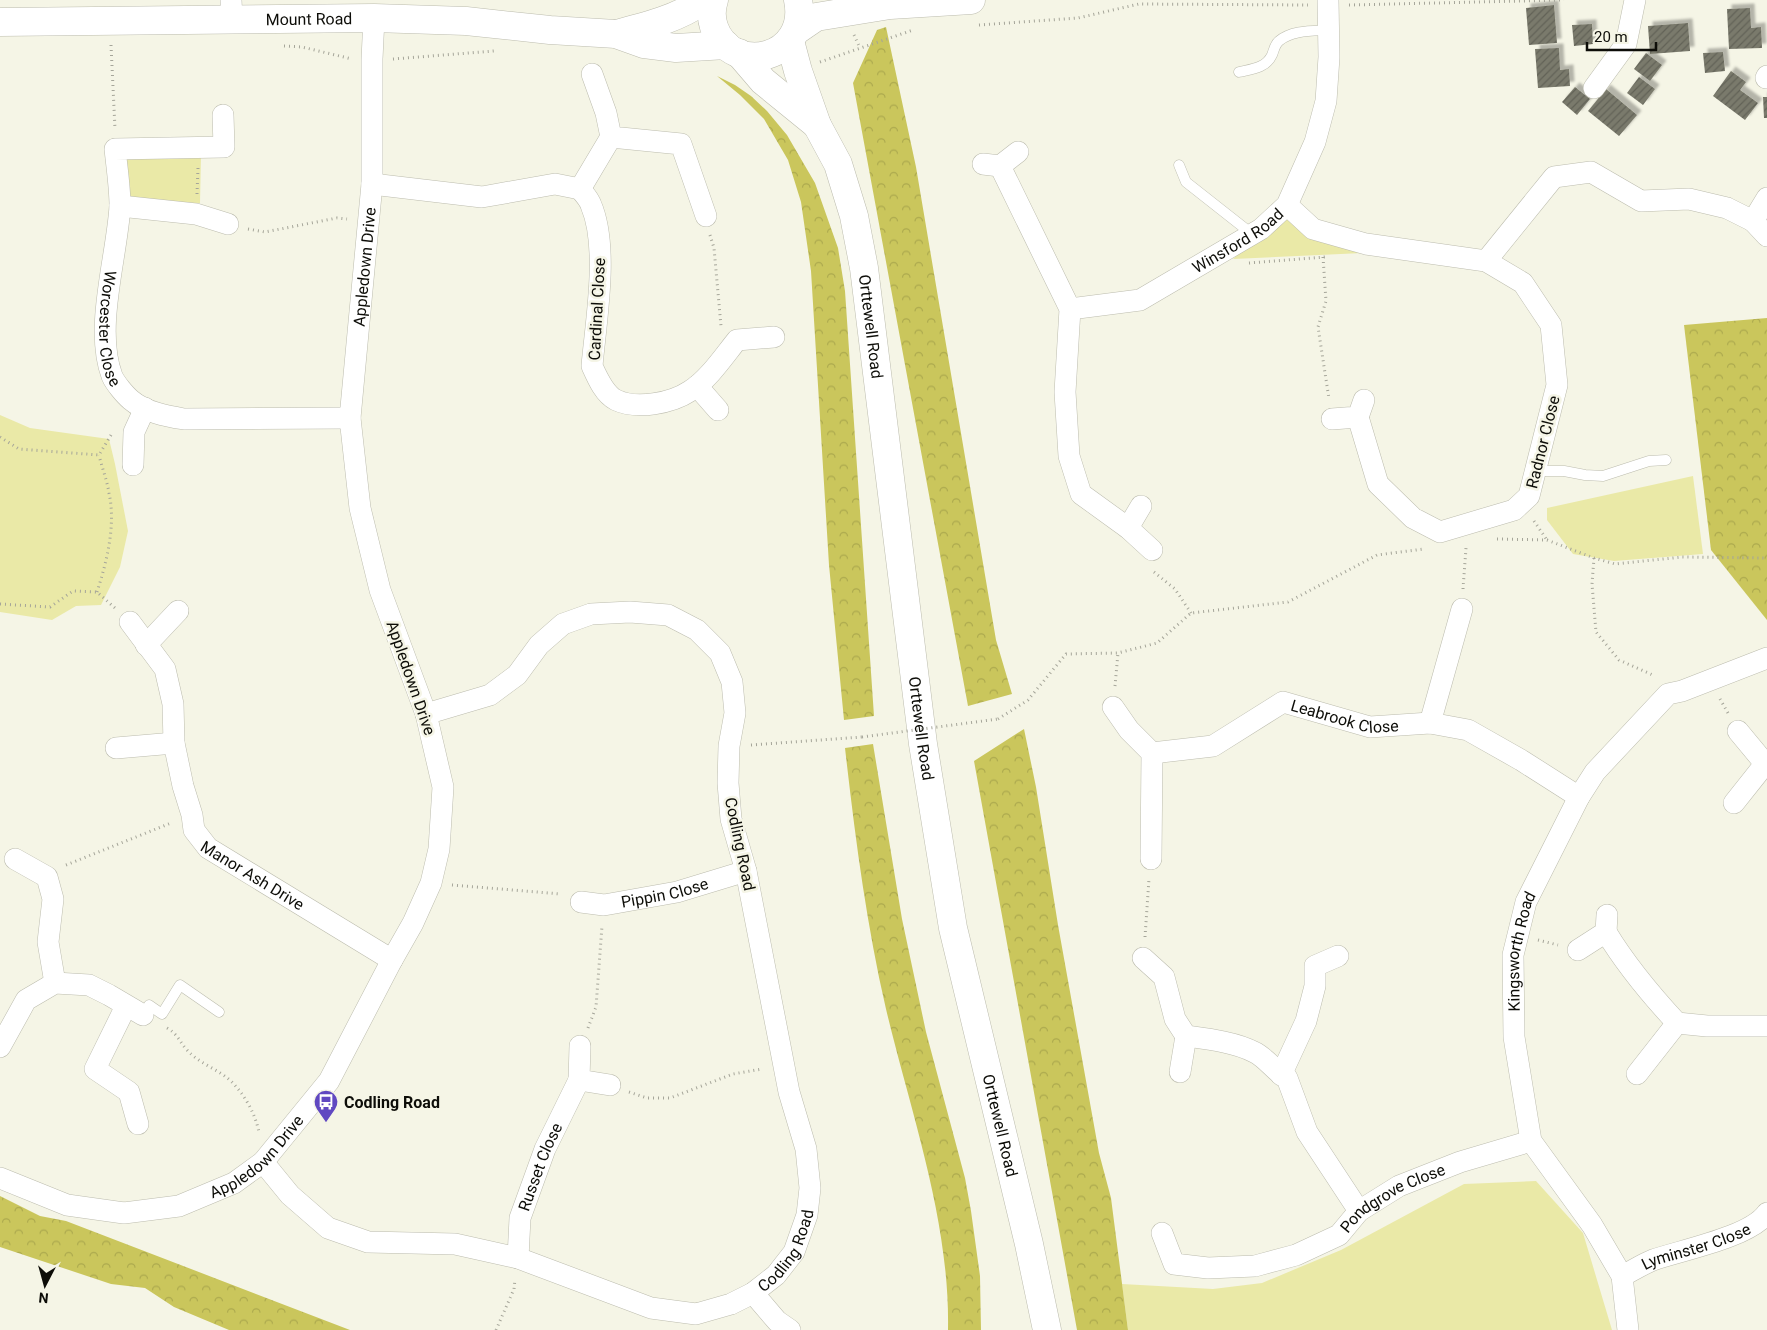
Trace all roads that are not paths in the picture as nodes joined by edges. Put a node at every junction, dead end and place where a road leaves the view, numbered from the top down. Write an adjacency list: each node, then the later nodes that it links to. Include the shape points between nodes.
1 (704, 0): 12 (street, Mount Road, via 688,11)
2 (714, 0): 14 (street, Orttewell Road, via 712,20 717,34)
3 (798, 0): 13 (street, Orttewell Road, via 800,12)
4 (1635, 0): 17 (street, via 1626,44)
5 (878, 3): 8 (street); 13 (street, via 816,17)
6 (1328, 3): 11 (street, Winsford Road)
7 (232, 10): 9 (street, Mount Road); 10 (street, Mount Road, via 112,21)
8 (970, 13)
9 (374, 18): 12 (street, Mount Road, via 466,20); 23 (street, Appledown Drive)
10 (0, 22)
11 (1328, 30): 15 (lane, via 1288,35 1276,44 1263,66); 26 (street, Winsford Road, via 1326,101 1315,142)
12 (616, 34): 14 (street, Mount Road, via 644,44)
13 (793, 35): 14 (street, Mount Road, via 780,50 766,56 752,57); 19 (street, Orttewell Road, via 798,71)
14 (732, 49): 19 (street, Orttewell Road, via 763,81)
15 (1239, 72)
16 (592, 74): 20 (street)
17 (1594, 88)
18 (223, 115): 27 (street, Worcester Close, via 224,147 115,150)
19 (817, 124): 93 (street, Orttewell Road, via 838,164 854,216 864,268 922,744 953,928)
20 (611, 137): 24 (street); 28 (street, via 681,144)
21 (1018, 152): 33 (street, via 991,165)
22 (1179, 165): 31 (lane, via 1186,182)
23 (372, 184): 24 (street, via 482,197 555,184); 38 (street, Appledown Drive)
24 (580, 189): 35 (street, Cardinal Close, via 597,221 601,258 592,366 599,382 615,399 654,405)
25 (1767, 198): 30 (street)
26 (1287, 205): 31 (street, Winsford Road); 32 (street, Radnor Close, via 1313,229 1339,237 1366,244)
27 (120, 206): 29 (street, via 196,214); 36 (street, Worcester Close, via 107,305 106,350 112,378)
28 (706, 216)
29 (228, 224)
30 (1760, 229): 32 (street, via 1727,208 1689,199 1642,201 1591,172 1554,178)
31 (1252, 234): 33 (street, Winsford Road, via 1140,300)
32 (1486, 261): 42 (street, Radnor Close, via 1522,283 1551,325 1557,385)
33 (1070, 309): 44 (street, via 1065,392 1069,456 1082,494)
34 (774, 336): 35 (street, Cardinal Close, via 737,340)
35 (697, 386): 37 (street)
36 (138, 404): 38 (street, Worcester Close, via 162,415 184,419); 41 (street)
37 (718, 410)
38 (350, 418): 52 (street, Appledown Drive, via 360,508 380,590)
39 (1332, 419): 42 (street, Radnor Close, via 1361,409 1378,484 1414,518 1440,532 1514,510 1529,496)
40 (1666, 460): 42 (lane, via 1649,461 1603,476)
41 (133, 465)
42 (1536, 471)
43 (1141, 506): 44 (street)
44 (1128, 528): 45 (street)
45 (1152, 550)
46 (1462, 609): 53 (street)
47 (178, 610): 49 (street)
48 (130, 622): 49 (street, Manor Ash Drive)
49 (146, 645): 55 (street, Manor Ash Drive, via 165,670 173,704)
50 (1767, 658): 59 (street, Kingsworth Road, via 1668,694 1594,772)
51 (1113, 707): 57 (street, via 1129,730)
52 (426, 714): 63 (street, Codling Road, via 490,695 517,674 539,645 563,624 591,614 630,612 668,615 697,630 720,653 732,682 735,713 729,746 728,783 731,819); 68 (street, Appledown Drive, via 444,787 439,849 431,883)
53 (1430, 723): 57 (street, Leabrook Close, via 1370,727 1283,702 1213,746); 59 (street, Leabrook Close, via 1468,730)
54 (1738, 732): 58 (street)
55 (174, 742): 56 (street); 68 (street, Manor Ash Drive, via 194,830 208,848)
56 (116, 748)
57 (1152, 753): 62 (street)
58 (1766, 765): 60 (street)
59 (1578, 797): 83 (street, Kingsworth Road, via 1526,902 1513,955 1514,1037)
60 (1734, 803)
61 (16, 859): 69 (street, via 47,877 53,899 48,942)
62 (1151, 859)
63 (746, 871): 64 (street, Pippin Close, via 677,892 604,905); 91 (street, Codling Road, via 789,1092 806,1149 810,1188 807,1215 794,1252 776,1275)
64 (582, 902)
65 (1578, 950): 72 (street, via 1607,924 1616,949)
66 (1338, 956): 79 (street, via 1315,966 1306,1021)
67 (1143, 958): 74 (street, via 1164,977 1175,1019)
68 (392, 960): 84 (street, Appledown Drive, via 329,1080)
69 (55, 983): 70 (street, via 89,985); 76 (street, via 26,1000)
70 (134, 1010): 71 (lane, via 148,1005 162,1014 180,985); 82 (street, via 95,1069 129,1092)
71 (219, 1012)
72 (1677, 1023): 73 (street); 78 (street)
73 (1767, 1026)
74 (1186, 1036): 77 (street); 79 (street, via 1216,1040 1256,1052)
75 (580, 1046): 80 (street, Russet Close)
76 (0, 1047)
77 (1180, 1072)
78 (1637, 1074)
79 (1281, 1075): 86 (street, via 1288,1078 1307,1132)
80 (579, 1080): 81 (street); 89 (street, Russet Close, via 545,1149 520,1218)
81 (610, 1085)
82 (138, 1124)
83 (1531, 1141): 86 (street, Pondgrove Close, via 1460,1162 1399,1186); 90 (street, Kingsworth Road, via 1592,1225)
84 (263, 1162): 85 (street, Appledown Drive, via 234,1183 179,1206 124,1213 67,1205); 89 (street, Codling Road, via 290,1195 328,1228 368,1242 455,1244)
85 (0, 1178)
86 (1359, 1211): 88 (street, Pondgrove Close, via 1339,1235 1296,1255 1255,1266 1208,1268 1174,1264)
87 (1767, 1214): 90 (street, Lyminster Close, via 1762,1221 1727,1237 1652,1261)
88 (1162, 1233)
89 (518, 1258): 91 (street, Codling Road, via 650,1308 696,1314 731,1304)
90 (1622, 1276): 94 (street, Kingsworth Road)
91 (753, 1293): 92 (street, Codling Road, via 777,1321)
92 (790, 1330)
93 (1047, 1330)
94 (1628, 1330)

